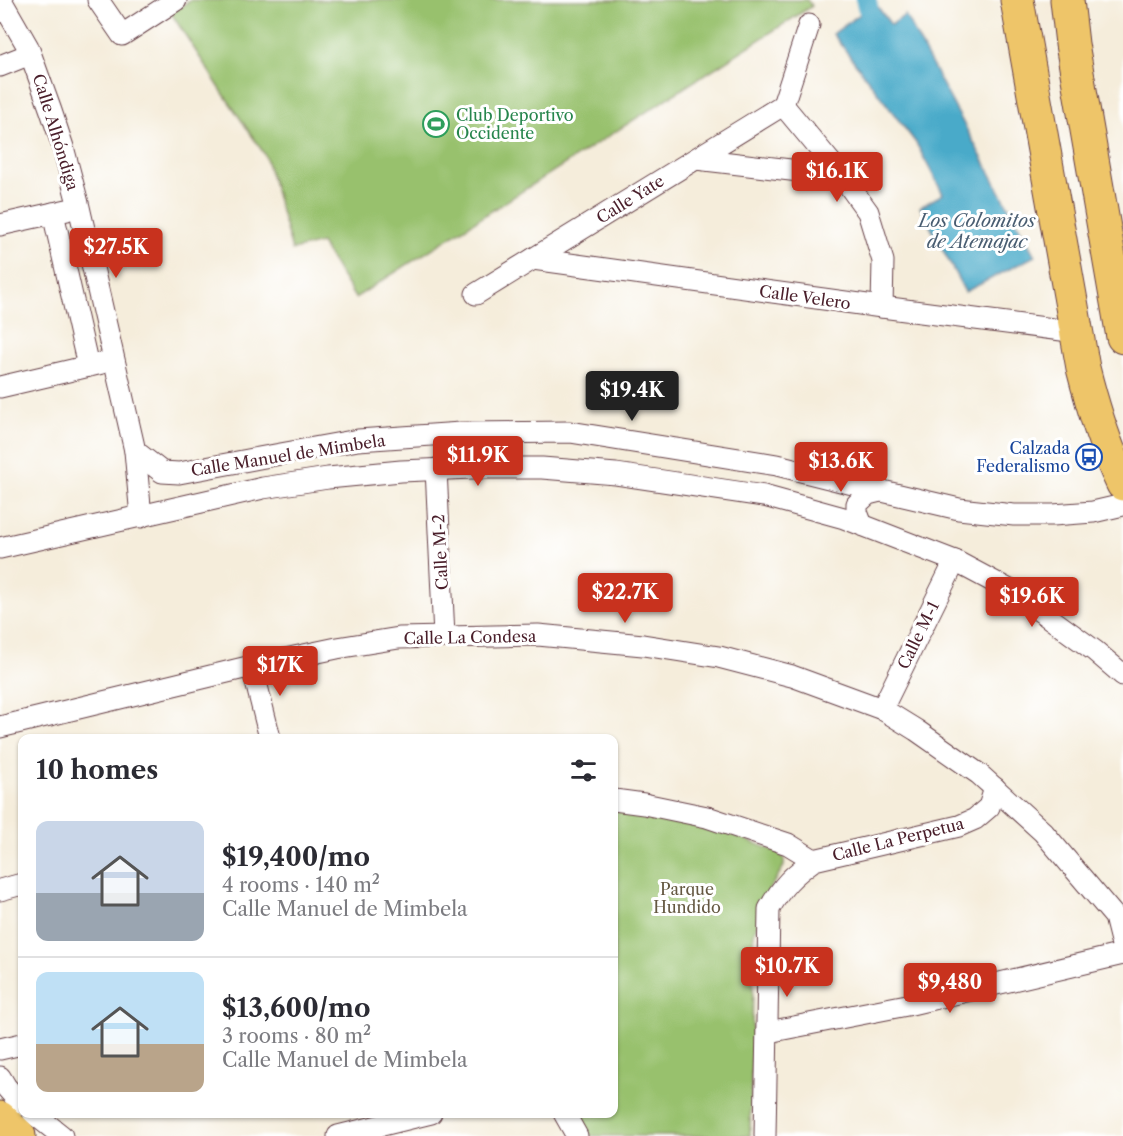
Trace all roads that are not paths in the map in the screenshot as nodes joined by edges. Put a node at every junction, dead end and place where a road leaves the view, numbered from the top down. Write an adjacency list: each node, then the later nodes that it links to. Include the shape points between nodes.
1 (1, 0): 7 (street, Calle Alhóndiga)
2 (98, 0): 3 (street, via 123,35)
3 (176, 0)
4 (1017, 0): 18 (main road)
5 (1067, 0): 19 (main road)
6 (809, 25): 9 (street)
7 (30, 54): 8 (street); 12 (street, Calle Alhóndiga, via 63,147)
8 (0, 66)
9 (783, 105): 10 (street, Calle Yate); 11 (street)
10 (696, 159): 11 (street); 15 (street, Calle Yate)
11 (842, 176): 17 (street, via 868,212 883,261)
12 (79, 207): 13 (street); 20 (street, Calle Alhóndiga)
13 (53, 213): 14 (street); 21 (street, Calle Alhóndiga)
14 (0, 225)
15 (533, 259): 16 (street, Calle Yate); 17 (street, Calle Velero)
16 (476, 294)
17 (882, 307): 18 (street, Calle Velero)
18 (1077, 332): 26 (main road, via 1092,403)
19 (1123, 337)
20 (114, 360): 21 (street); 23 (street, Calle Alhóndiga)
21 (88, 366): 22 (street)
22 (0, 387)
23 (135, 451): 25 (street, Calle Manuel de Mimbela, via 162,472 179,473 358,440 461,433 570,432 777,465); 30 (street, Calle Alhóndiga)
24 (436, 469): 29 (street, Calle Manuel de Mimbela, via 542,468 616,474 764,496); 30 (street, Calle Manuel de Mimbela, via 263,488); 34 (street, Calle M-2)
25 (840, 481): 27 (street, Calle Manuel de Mimbela); 29 (street, via 848,504 839,512)
26 (1123, 484)
27 (880, 491): 28 (street, Calle Manuel de Mimbela, via 959,509 1014,515 1094,512); 31 (street, via 868,494 857,504)
28 (1123, 505)
29 (828, 514): 31 (street, Calle Manuel de Mimbela)
30 (141, 517): 32 (street, Calle Manuel de Mimbela)
31 (862, 525): 33 (street, Calle Manuel de Mimbela)
32 (0, 548)
33 (955, 561): 36 (street, Calle Manuel de Mimbela, via 1015,593); 37 (street, Calle M-1)
34 (444, 636): 35 (street, Calle La Condesa, via 347,646); 37 (street, Calle La Condesa, via 538,635 719,657 792,676)
35 (252, 666): 38 (street, Calle La Condesa); 39 (street)
36 (1123, 675)
37 (882, 709): 40 (street, Calle La Condesa)
38 (0, 728)
39 (269, 734)
40 (995, 788): 42 (street, Calle La Perpetua, via 989,807 958,826); 45 (street, Calle La Condesa, via 1043,832)
41 (618, 801): 42 (street, Calle La Perpetua, via 707,817 788,844)
42 (814, 860): 48 (street, via 792,876 769,909)
43 (18, 885): 44 (street)
44 (0, 890)
45 (1119, 917): 46 (street, Calle La Condesa)
46 (1123, 949)
47 (1123, 954): 48 (street, via 907,1005)
48 (768, 1032): 61 (street)
49 (18, 1045): 50 (street)
50 (0, 1050)
51 (0, 1077): 52 (street)
52 (18, 1100)
53 (0, 1118): 57 (main road)
54 (39, 1118): 58 (street)
55 (411, 1118): 59 (street)
56 (567, 1118): 60 (street)
57 (19, 1136)
58 (62, 1136)
59 (338, 1136)
60 (577, 1136)
61 (765, 1136)

